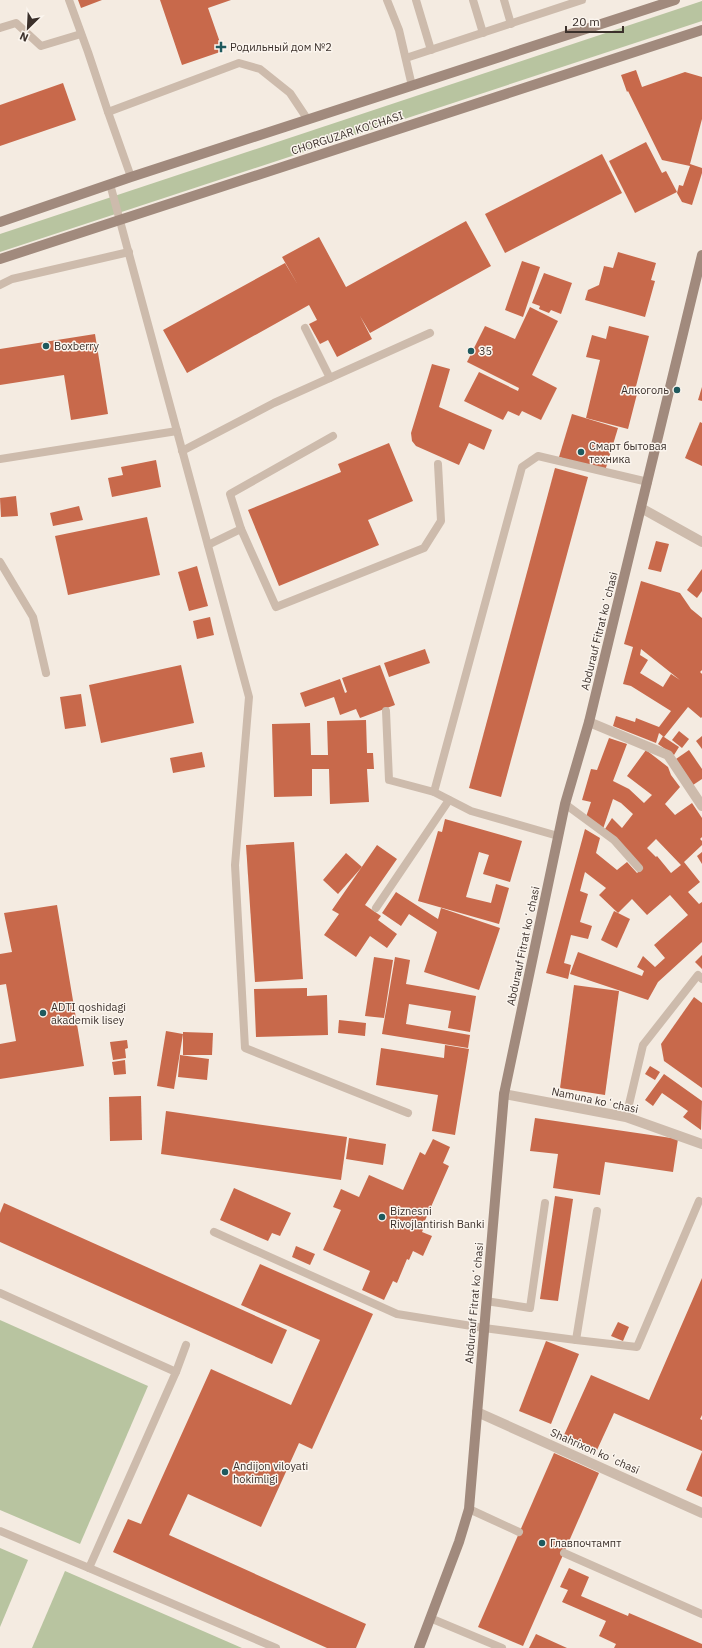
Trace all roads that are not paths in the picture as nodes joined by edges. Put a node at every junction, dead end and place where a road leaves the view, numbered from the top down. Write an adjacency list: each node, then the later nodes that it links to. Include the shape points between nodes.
1 (69, 0): 13 (lane)
2 (387, 0): 15 (lane, via 399,30)
3 (416, 0): 14 (lane)
4 (473, 0): 12 (lane)
5 (504, 0): 9 (lane)
6 (582, 0): 8 (lane)
7 (675, 0): 16 (main road)
8 (563, 3): 9 (lane)
9 (511, 24): 12 (lane)
10 (0, 28): 13 (lane, via 16,23 41,46)
11 (702, 30): 21 (main road, CHORGUZAR KO'CHASI)
12 (483, 33): 14 (lane)
13 (81, 34): 17 (lane)
14 (431, 50): 15 (lane)
15 (406, 58): 16 (lane)
16 (412, 86): 18 (main road)
17 (108, 112): 18 (lane, via 239,63 260,69 290,93); 19 (lane)
18 (308, 120): 19 (main road)
19 (130, 178): 20 (main road)
20 (110, 184): 21 (lane); 22 (main road)
21 (120, 219): 23 (lane); 25 (main road, CHORGUZAR KO'CHASI)
22 (0, 222)
23 (129, 252): 26 (lane, via 12,279); 30 (lane)
24 (702, 255): 35 (main road, Abdurauf Fitrat koʻchasi)
25 (0, 259)
26 (0, 285)
27 (306, 328): 29 (lane)
28 (430, 333): 29 (lane)
29 (330, 378): 32 (lane, via 274,402)
30 (177, 431): 32 (lane); 33 (lane)
31 (332, 436): 37 (lane, via 230,494)
32 (182, 450): 39 (lane)
33 (0, 459)
34 (438, 464): 37 (lane, via 441,521 424,548 276,607)
35 (648, 482): 36 (main road, Abdurauf Fitrat koʻchasi); 44 (lane, via 538,456 522,467)
36 (641, 508): 38 (street); 43 (main road, Abdurauf Fitrat koʻchasi)
37 (241, 530): 39 (lane)
38 (702, 542)
39 (208, 545): 53 (lane, via 249,697 235,865 245,1048)
40 (0, 562): 41 (lane, via 33,617)
41 (46, 673)
42 (386, 710): 44 (lane, via 389,780)
43 (589, 722): 46 (main road, Abdurauf Fitrat koʻchasi); 47 (street, via 668,755)
44 (434, 792): 45 (lane)
45 (449, 800): 48 (lane, via 471,811); 50 (lane)
46 (565, 804): 48 (main road, Abdurauf Fitrat koʻchasi); 49 (lane, via 614,840)
47 (702, 806)
48 (558, 836): 52 (main road, Abdurauf Fitrat koʻchasi)
49 (639, 868)
50 (376, 908)
51 (702, 979): 54 (lane, via 698,975 643,1045)
52 (504, 1094): 54 (street, Namuna koʻchasi); 61 (main road, Abdurauf Fitrat koʻchasi)
53 (408, 1113)
54 (626, 1117): 55 (street, Namuna koʻchasi)
55 (702, 1144)
56 (699, 1201): 63 (lane, via 637,1347)
57 (545, 1202): 61 (lane, via 530,1308)
58 (598, 1211): 63 (lane)
59 (214, 1232): 62 (lane, via 397,1314)
60 (0, 1293): 65 (lane)
61 (486, 1301): 62 (main road, Abdurauf Fitrat koʻchasi)
62 (484, 1328): 63 (lane); 66 (main road, Abdurauf Fitrat koʻchasi)
63 (576, 1340)
64 (186, 1345): 65 (lane)
65 (176, 1372): 72 (lane)
66 (477, 1412): 67 (main road, Abdurauf Fitrat koʻchasi); 68 (street, Shahrixon koʻchasi)
67 (469, 1509): 70 (lane); 74 (main road, Abdurauf Fitrat koʻchasi)
68 (702, 1513)
69 (0, 1531): 72 (lane)
70 (519, 1532)
71 (564, 1553): 73 (lane)
72 (89, 1568): 75 (lane)
73 (702, 1614)
74 (430, 1618): 76 (main road, Abdurauf Fitrat koʻchasi); 77 (lane)
75 (276, 1648)
76 (419, 1648)
77 (502, 1648)

